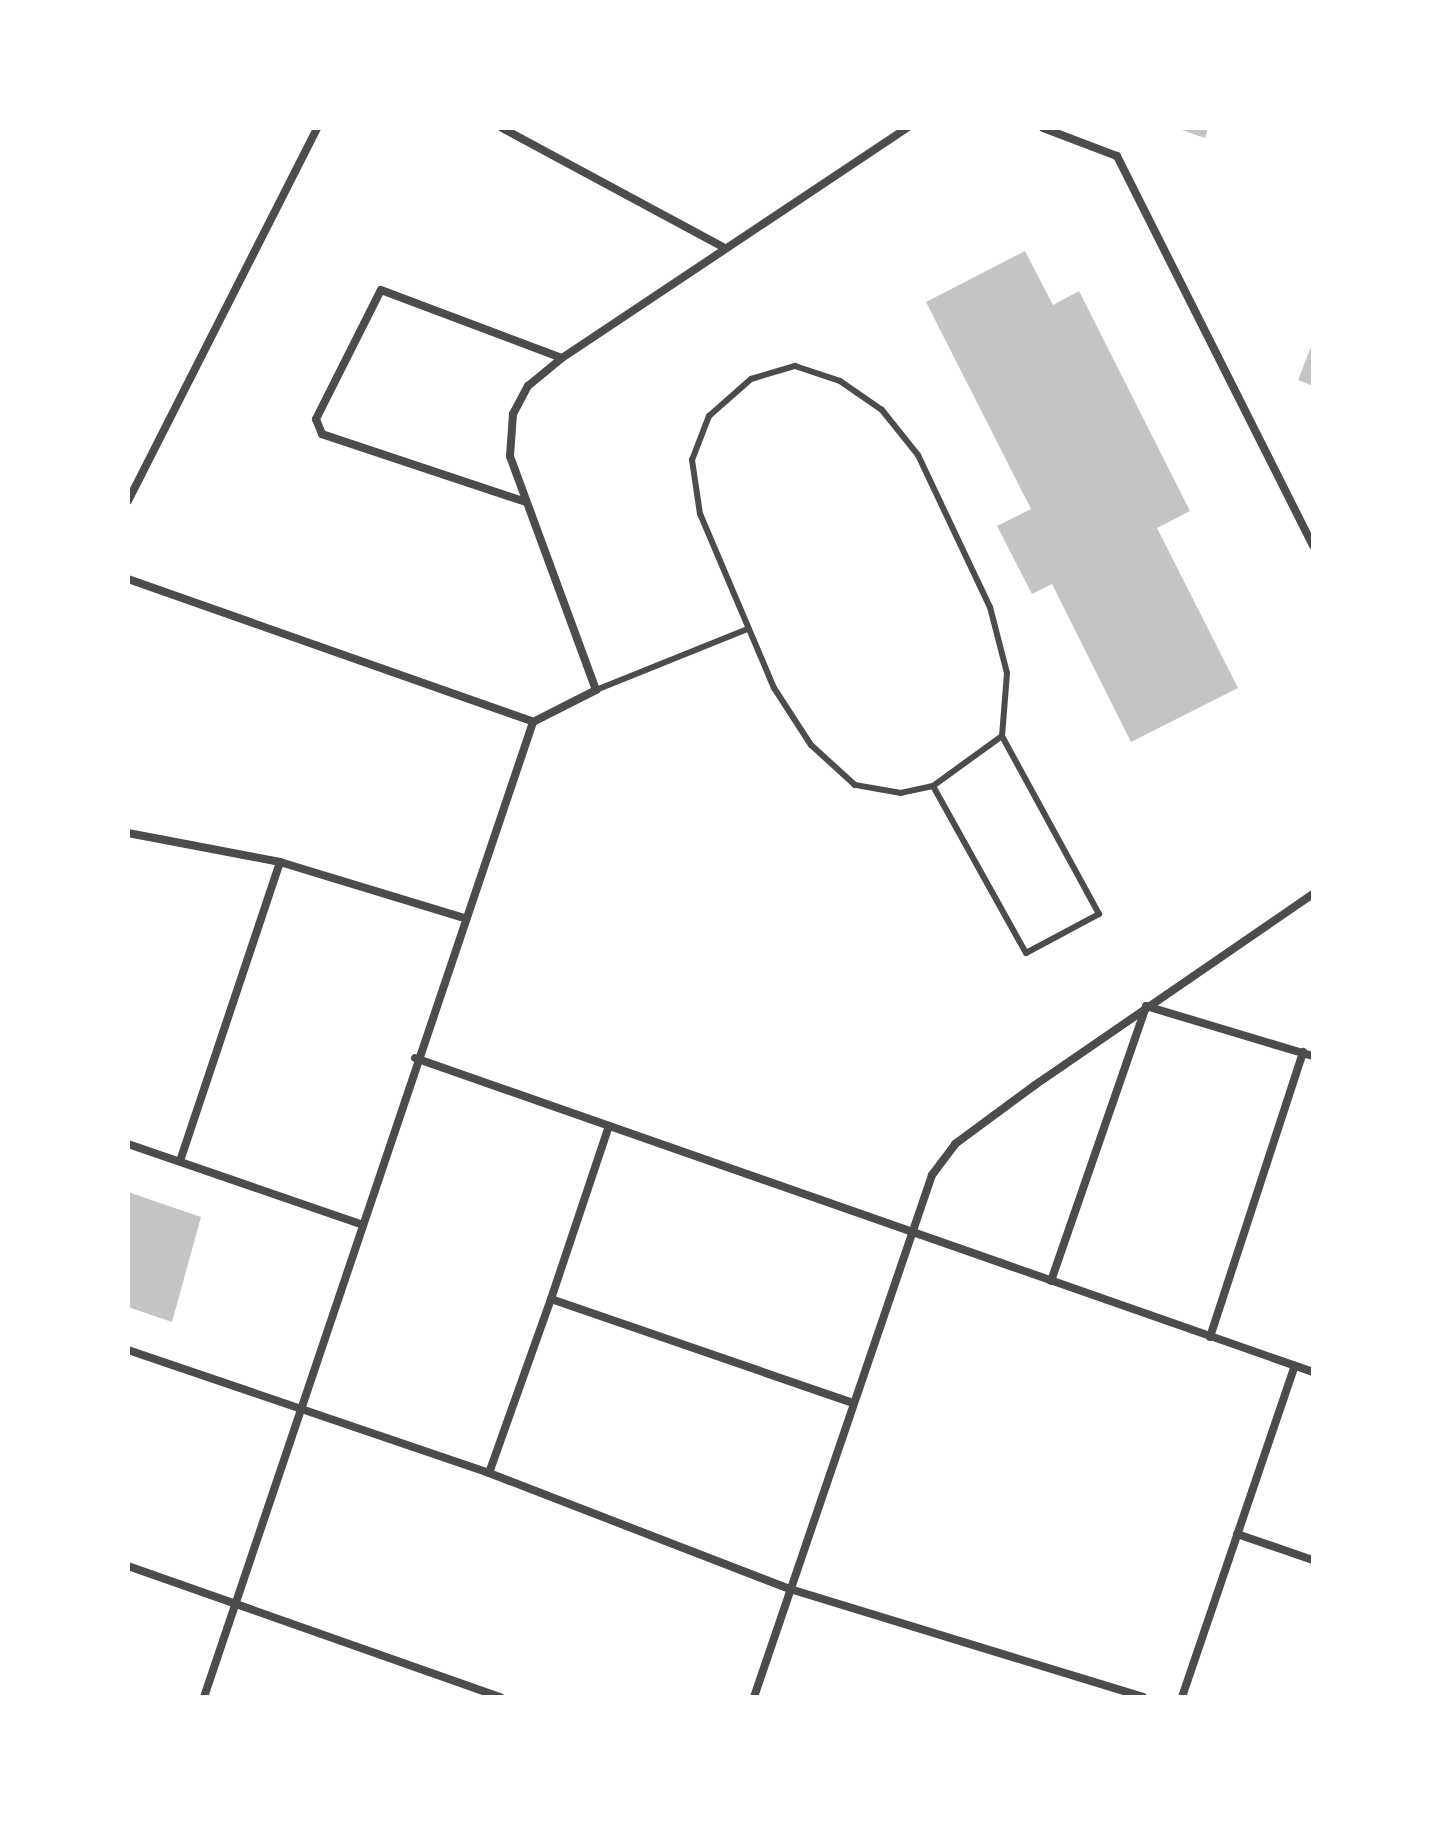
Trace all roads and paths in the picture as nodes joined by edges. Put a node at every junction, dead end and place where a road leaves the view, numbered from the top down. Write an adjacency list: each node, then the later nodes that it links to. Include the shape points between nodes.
1 (317, 128): 7 (street)
2 (502, 128): 5 (street)
3 (907, 128): 5 (street)
4 (1043, 128): 9 (street, via 1117,156)
5 (723, 247): 6 (street)
6 (562, 358): 8 (street, via 528,386 513,414 510,456); 8 (street, via 381,290 316,419 322,434)
7 (128, 501)
8 (526, 502): 12 (street)
9 (1313, 546)
10 (128, 579): 13 (street)
11 (748, 629): 12 (lane); 14 (lane, via 700,514 692,460 709,416 751,379 795,366 840,381 882,410 918,455 990,607 1007,673); 15 (lane, via 811,745 855,785 901,793)
12 (596, 690): 13 (street)
13 (533, 722): 19 (street)
14 (1002, 736): 15 (lane); 15 (lane, via 1099,914 1026,953)
15 (933, 786)
16 (128, 833): 17 (street)
17 (280, 862): 19 (street); 26 (street)
18 (1313, 894): 20 (street)
19 (464, 918): 23 (street)
20 (1146, 1006): 21 (street); 28 (street, via 955,1144 932,1175); 29 (street)
21 (1303, 1052): 22 (street); 31 (street)
22 (1313, 1056)
23 (415, 1058): 24 (street); 27 (street)
24 (609, 1126): 28 (street); 30 (street)
25 (128, 1144): 26 (street)
26 (180, 1161): 27 (street)
27 (360, 1224): 36 (street)
28 (909, 1235): 29 (street); 35 (street)
29 (1051, 1281): 31 (street)
30 (551, 1299): 35 (street); 37 (street)
31 (1210, 1337): 33 (street)
32 (128, 1350): 36 (street)
33 (1295, 1366): 34 (street); 38 (street)
34 (1313, 1372)
35 (853, 1403): 41 (street)
36 (303, 1414): 37 (street); 42 (street)
37 (489, 1473): 41 (street)
38 (1237, 1534): 39 (street); 47 (street)
39 (1313, 1560)
40 (128, 1566): 42 (street)
41 (790, 1589): 45 (street); 46 (street)
42 (237, 1604): 43 (street); 44 (street)
43 (204, 1697)
44 (501, 1697)
45 (754, 1697)
46 (1143, 1697)
47 (1182, 1697)

